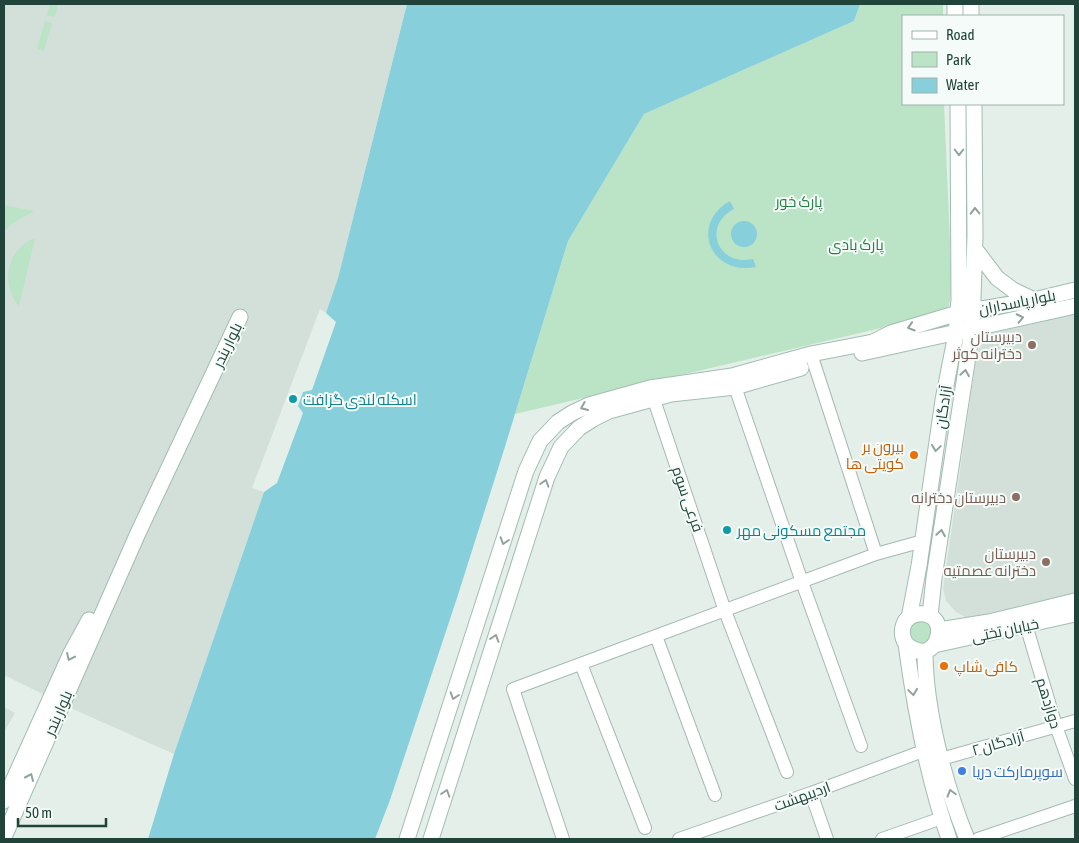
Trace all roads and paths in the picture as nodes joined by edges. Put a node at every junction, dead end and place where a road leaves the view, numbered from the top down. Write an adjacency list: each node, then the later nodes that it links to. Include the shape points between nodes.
1 (958, 105): 8 (main road, آزادگان, one-way to 8)
2 (974, 105): 3 (main road, آزادگان, one-way to 2)
3 (975, 250): 5 (main road, via 997,278); 7 (main road, آزادگان)
4 (1075, 290): 5 (main road, بلوار پاسداران)
5 (1034, 300): 7 (main road, بلوار پاسداران)
6 (1075, 306): 9 (main road, بلوار پاسداران, one-way to 6)
7 (973, 310): 8 (main road, بلوار پاسداران); 9 (main road, آزادگان)
8 (958, 313): 10 (main road, آزادگان); 11 (main road, بلوار پاسداران, one-way to 11)
9 (972, 330): 10 (main road, بلوار پاسداران); 20 (main road, آزادگان, one-way to 9)
10 (956, 334): 11 (main road, بلوار پاسداران); 14 (main road, آزادگان, one-way to 14)
11 (813, 359): 12 (main road); 15 (street)
12 (734, 381): 13 (main road); 16 (street); 44 (main road, one-way to 12, via 547,477 561,447 579,428 609,411)
13 (650, 388): 18 (street, فرعی سوم); 43 (main road, one-way to 43, via 588,405 558,422 540,441 526,471)
14 (922, 541): 15 (street); 21 (main road, آزادگان)
15 (876, 554): 16 (street)
16 (802, 582): 18 (street); 30 (street)
17 (1075, 600): 23 (main road, خیابان تختی, via 989,622)
18 (725, 611): 24 (street); 33 (street, فرعی سوم)
19 (1075, 614): 22 (main road, خیابان تختی)
20 (930, 616): 21 (main road, via 919,614); 23 (main road)
21 (908, 618): 25 (main road, via 902,633)
22 (1026, 626): 26 (main road, خیابان تختی); 29 (street, دوازدهم)
23 (939, 630): 26 (main road, via 937,641)
24 (656, 636): 27 (street); 36 (street)
25 (906, 644): 26 (main road, via 918,651); 31 (main road, one-way to 31)
26 (930, 648): 32 (main road, via 927,694)
27 (581, 664): 40 (street); 45 (street, via 513,689)
28 (1075, 720): 29 (street, آزادگان ۲)
29 (1056, 726): 32 (street, آزادگان ۲); 34 (street, دوازدهم)
30 (861, 746)
31 (923, 751): 35 (street, اردیبهشت); 39 (main road)
32 (941, 759): 50 (main road, one-way to 32)
33 (787, 772)
34 (1075, 779)
35 (811, 793): 41 (street, اردیبهشت); 47 (street)
36 (715, 795)
37 (4, 801): 42 (main road, بلوار بندر, one-way to 37, via 138,533 240,317 166,452)
38 (1075, 806): 51 (street)
39 (942, 818): 48 (street); 49 (main road)
40 (644, 828)
41 (712, 834): 46 (street, اردیبهشت)
42 (4, 837)
43 (408, 839)
44 (431, 839)
45 (563, 839)
46 (679, 839)
47 (827, 839)
48 (882, 839)
49 (949, 839)
50 (967, 839)
51 (978, 839)

